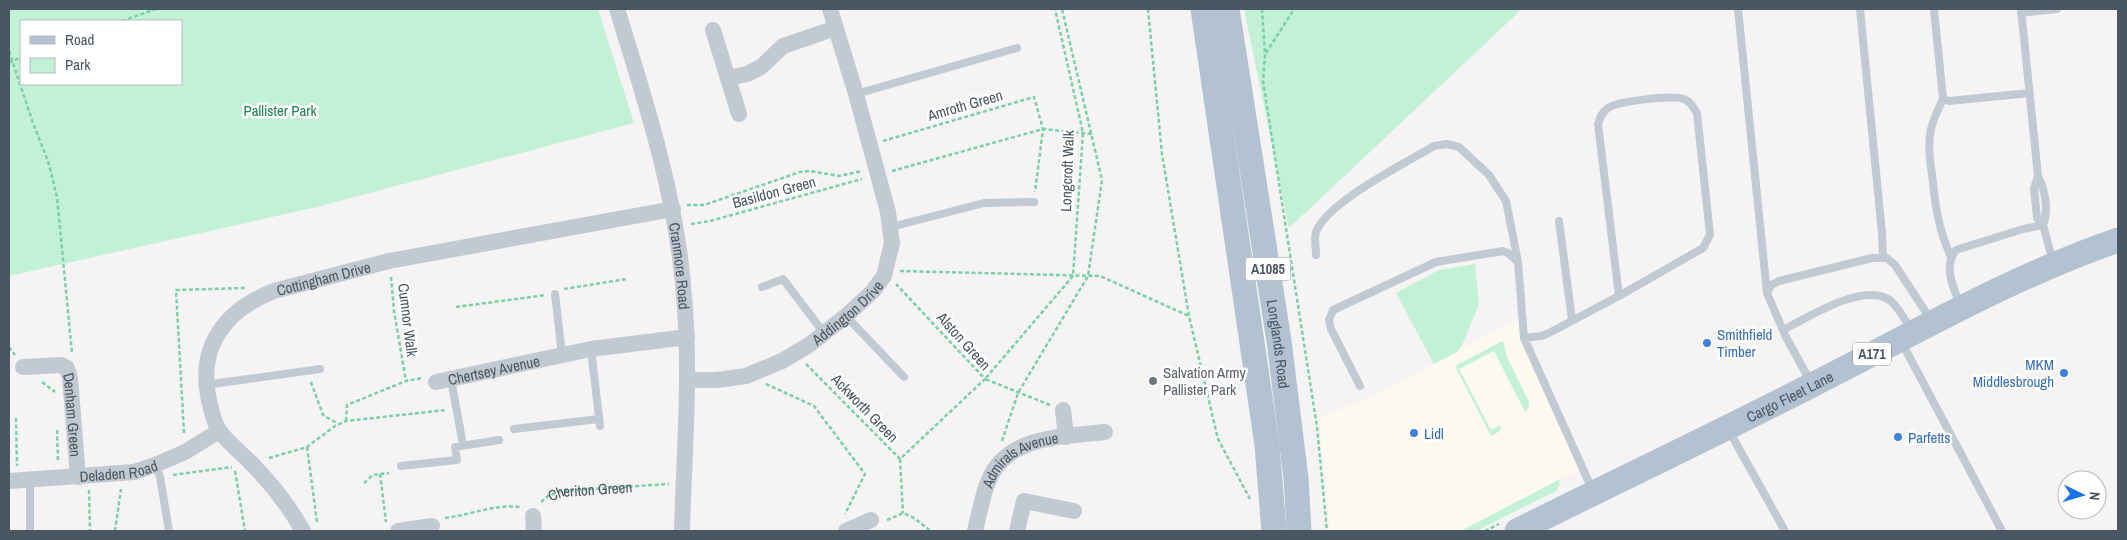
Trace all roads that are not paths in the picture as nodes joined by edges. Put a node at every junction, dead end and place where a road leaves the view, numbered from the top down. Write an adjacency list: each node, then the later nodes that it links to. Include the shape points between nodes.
1 (617, 9): 19 (street, Cranmore Road)
2 (830, 9): 10 (street, Addington Drive)
3 (1203, 9): 76 (main road, Longlands Road / A1085, via 1267,445)
4 (1227, 9): 77 (main road, Longlands Road / A1085, via 1279,341)
5 (1738, 9): 30 (lane)
6 (1860, 9): 25 (lane)
7 (1934, 9): 16 (lane)
8 (2057, 9): 9 (lane)
9 (2021, 11): 14 (lane)
10 (836, 28): 13 (street, via 783,46 761,67); 15 (street, Addington Drive)
11 (714, 30): 13 (street)
12 (1017, 48): 15 (lane)
13 (728, 78): 17 (street)
14 (2030, 92): 16 (lane); 21 (lane, via 2038,176 2043,185 2045,205)
15 (856, 94): 22 (street, Addington Drive)
16 (1943, 99): 26 (lane, via 1932,121 1930,162 1936,216)
17 (739, 114)
18 (1034, 202): 22 (lane, via 984,203)
19 (672, 206): 39 (street, Cranmore Road); 48 (street, Cottingham Drive, via 389,261 258,297 234,314 214,337 207,359)
20 (1559, 221): 35 (lane)
21 (2043, 225): 26 (lane, via 2023,228 1956,250); 28 (lane)
22 (891, 227): 34 (street, Addington Drive, via 892,243 885,272 872,291)
23 (2118, 240): 28 (main road, Cargo Fleet Lane / A171)
24 (1316, 255): 27 (lane, via 1316,232 1347,197 1434,146 1447,144 1459,147 1499,187 1511,217)
25 (1883, 257): 30 (lane, via 1779,281 1771,285); 37 (lane, via 1895,265)
26 (1951, 257): 33 (lane, via 1952,284)
27 (1518, 262): 40 (lane); 50 (lane, via 1503,251 1436,262 1333,310 1329,320 1331,329)
28 (2054, 263): 33 (main road, Cargo Fleet Lane / A171)
29 (762, 287): 38 (lane, via 783,279)
30 (1767, 293): 36 (lane)
31 (555, 294): 42 (lane)
32 (1619, 296): 32 (lane, via 1703,248 1710,235 1697,113 1690,102 1682,98 1616,104 1607,108 1598,124); 35 (lane)
33 (1962, 307): 37 (main road, Cargo Fleet Lane / A171)
34 (846, 316): 38 (street, Addington Drive); 45 (lane)
35 (1572, 320): 40 (lane, via 1541,336)
36 (1783, 330): 37 (lane, via 1852,296 1869,295 1891,301); 49 (lane)
37 (1915, 331): 49 (main road, Cargo Fleet Lane / A171); 79 (lane)
38 (824, 333): 47 (street, Addington Drive, via 796,354 746,376)
39 (687, 337): 41 (street, Chertsey Avenue); 47 (street, Cranmore Road)
40 (1524, 338): 63 (lane)
41 (591, 349): 42 (street, Chertsey Avenue); 53 (lane, via 600,422)
42 (562, 355): 46 (street, Chertsey Avenue)
43 (23, 368): 61 (street, Denham Green, via 61,365 67,368)
44 (320, 370): 48 (lane)
45 (904, 377)
46 (444, 380): 58 (lane, via 457,408)
47 (688, 380): 73 (street, Cranmore Road)
48 (205, 384): 54 (street, Cottingham Drive)
49 (1812, 385): 52 (main road, Cargo Fleet Lane / A171)
50 (1360, 386)
51 (1063, 410): 56 (street)
52 (1727, 428): 63 (main road, Cargo Fleet Lane / A171); 78 (lane)
53 (514, 429)
54 (219, 431): 60 (street, Deladen Road); 71 (street, Cottingham Drive, via 282,499)
55 (1105, 432): 56 (street, Admirals Avenue)
56 (1066, 437): 74 (street, Admirals Avenue, via 1019,447 997,466 988,482)
57 (499, 440): 58 (lane)
58 (463, 445): 59 (lane, via 455,446 457,460)
59 (401, 466)
60 (158, 471): 61 (street, Deladen Road); 70 (lane)
61 (84, 476): 62 (street, Deladen Road)
62 (19, 481): 69 (lane)
63 (1594, 493): 68 (main road, Cargo Fleet Lane / A171)
64 (1074, 511): 75 (street, via 1024,501)
65 (871, 520): 66 (street)
66 (845, 523)
67 (432, 526): 72 (street)
68 (1526, 529)
69 (30, 531)
70 (169, 531)
71 (303, 531)
72 (408, 531)
73 (682, 531)
74 (975, 531)
75 (1017, 531)
76 (1274, 531)
77 (1300, 531)
78 (1785, 531)
79 (2002, 531)

